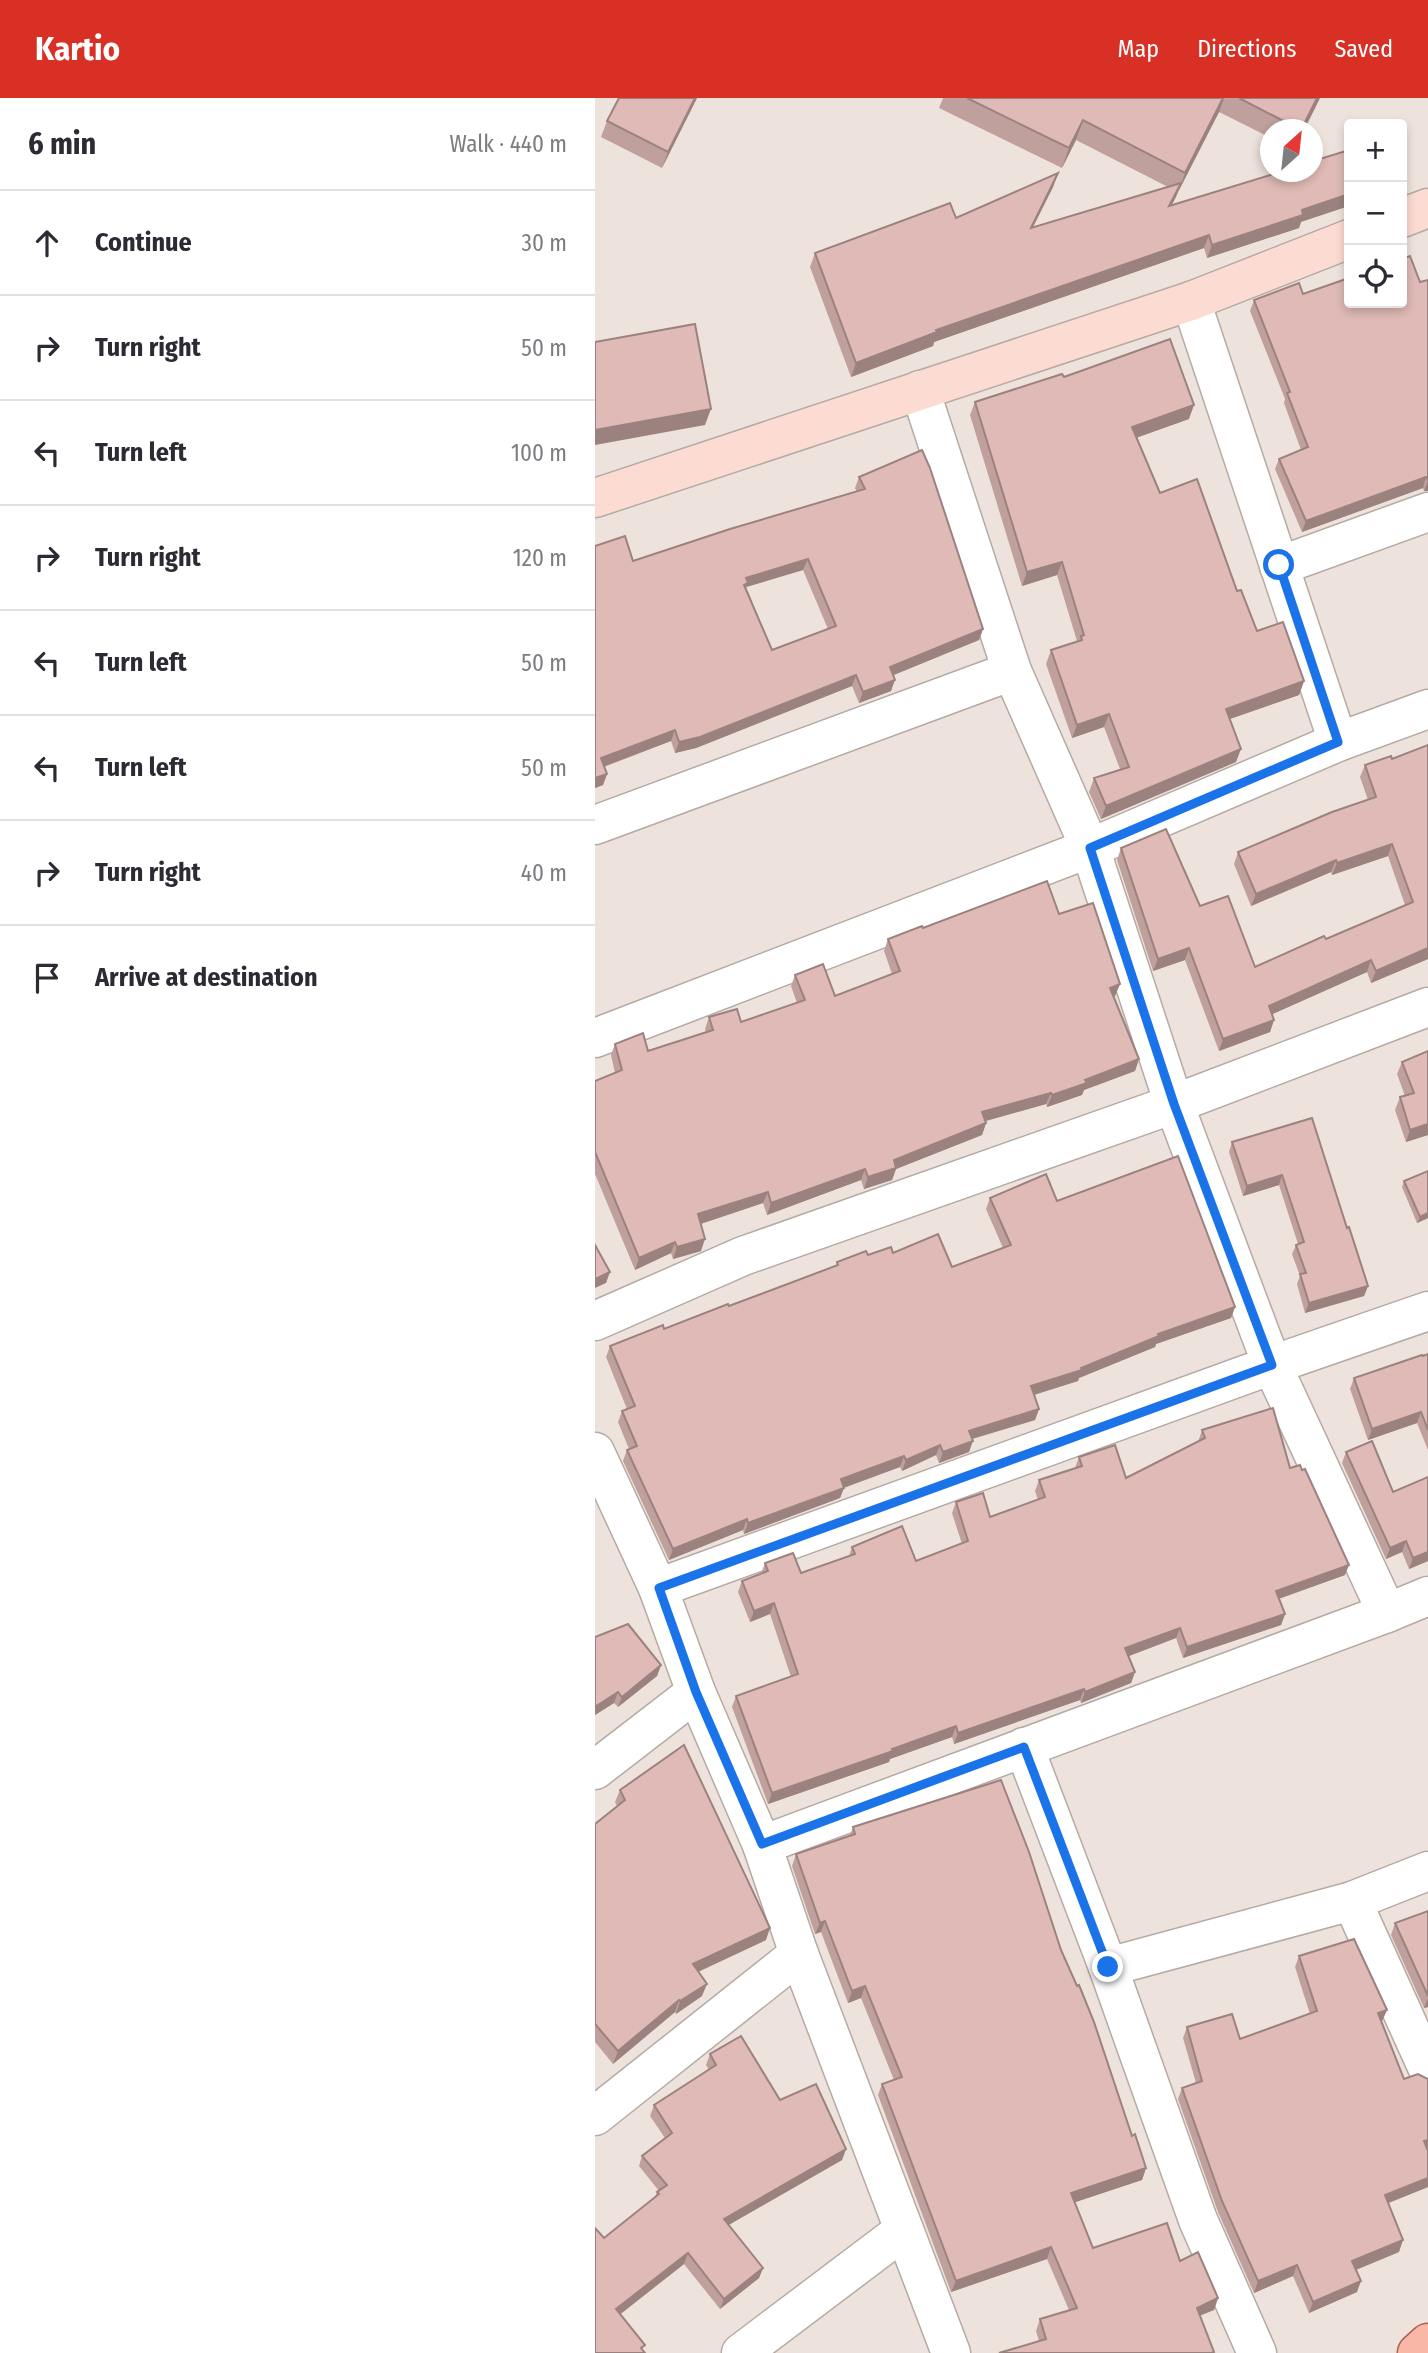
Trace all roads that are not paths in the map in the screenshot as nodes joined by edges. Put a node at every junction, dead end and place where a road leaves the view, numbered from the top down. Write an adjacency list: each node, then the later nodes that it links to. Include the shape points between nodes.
1 (1428, 208): 2 (main road)
2 (1407, 216)
3 (1344, 241): 4 (main road)
4 (1191, 302): 5 (main road); 8 (street)
5 (920, 390): 6 (main road); 9 (street)
6 (595, 498)
7 (1428, 512): 8 (street)
8 (1279, 565): 11 (street)
9 (1012, 671): 12 (street); 13 (street)
10 (1428, 709): 11 (street)
11 (1338, 742): 13 (street)
12 (595, 825)
13 (1090, 848): 15 (street); 16 (street)
14 (1428, 1007): 16 (street)
15 (595, 1038)
16 (1174, 1104): 18 (street, via 743,1256); 19 (street)
17 (1428, 1311): 19 (street)
18 (595, 1321)
19 (1272, 1365): 21 (street); 23 (street)
20 (595, 1452): 21 (street)
21 (659, 1588): 24 (street)
22 (1428, 1596): 23 (street)
23 (1387, 1614): 25 (street)
24 (696, 1692): 26 (street); 27 (street)
25 (1024, 1747): 27 (street); 31 (street)
26 (595, 1770)
27 (762, 1844): 30 (street)
28 (1428, 1871): 29 (street)
29 (1352, 1901): 31 (street); 32 (street)
30 (799, 1954): 33 (street); 34 (street)
31 (1108, 1967): 38 (street, via 1198,2220)
32 (1428, 2069)
33 (595, 2116)
34 (904, 2230): 36 (street); 37 (street)
35 (1428, 2343): 39 (main road)
36 (741, 2353)
37 (951, 2353)
38 (1257, 2353)
39 (1417, 2353)

